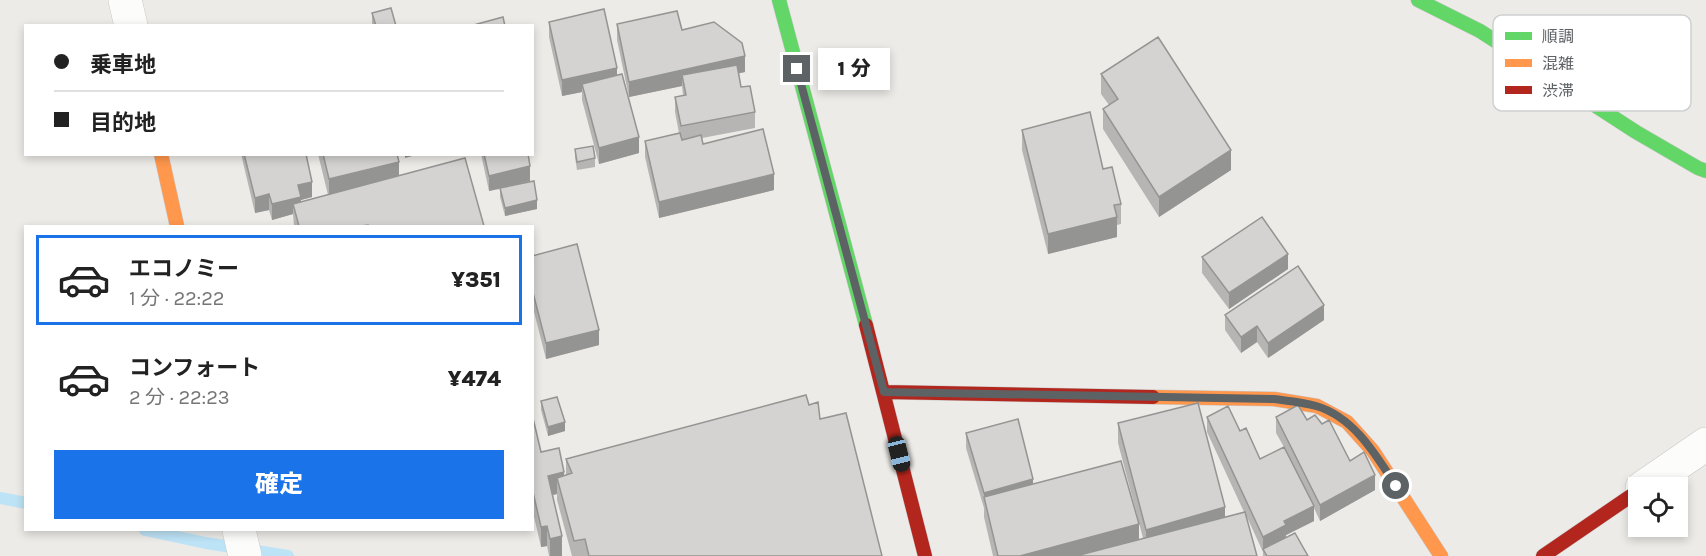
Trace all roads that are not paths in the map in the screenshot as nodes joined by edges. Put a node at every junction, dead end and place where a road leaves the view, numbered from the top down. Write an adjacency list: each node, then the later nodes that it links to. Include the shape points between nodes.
1 (125, 0): 4 (street)
2 (779, 0): 10 (street)
3 (1418, 0): 5 (street)
4 (131, 24)
5 (1493, 39)
6 (1604, 111): 8 (street)
7 (161, 156): 9 (street)
8 (1706, 171)
9 (177, 225)
10 (884, 392): 16 (street); 17 (street, via 1274,399 1317,406 1347,422 1373,452)
11 (1706, 444): 12 (street)
12 (1658, 477)
13 (1628, 498): 18 (street)
14 (239, 531): 15 (street)
15 (245, 556)
16 (925, 556)
17 (1442, 556)
18 (1543, 556)

